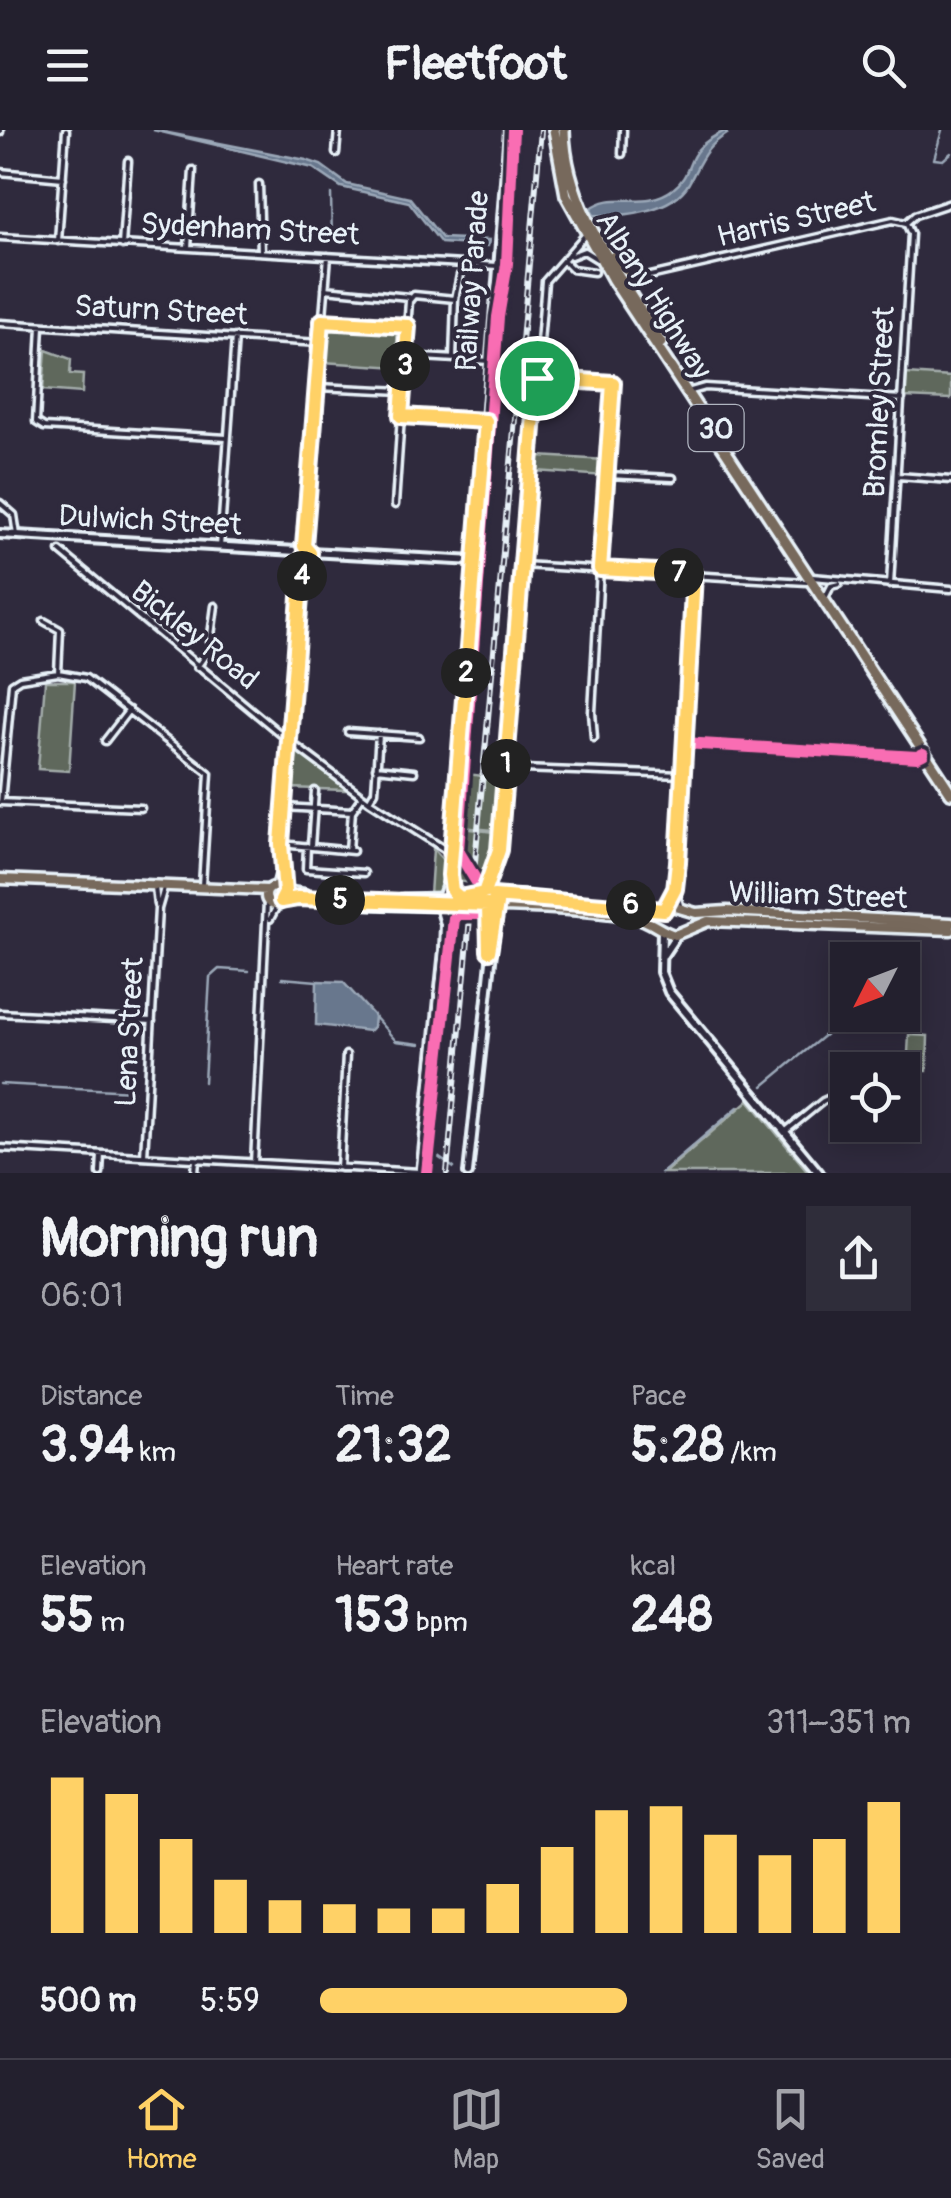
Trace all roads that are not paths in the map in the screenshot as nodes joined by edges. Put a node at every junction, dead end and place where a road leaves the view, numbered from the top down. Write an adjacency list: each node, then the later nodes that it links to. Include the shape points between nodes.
1 (66, 130): 12 (street)
2 (338, 130): 7 (street)
3 (508, 130): 25 (street, Railway Parade)
4 (554, 130): 16 (highway, Albany Highway / 30, via 560,177)
5 (564, 130): 16 (highway, Albany Highway / 30, via 568,174)
6 (624, 130): 8 (street)
7 (336, 153)
8 (622, 154)
9 (128, 161): 19 (street)
10 (193, 170): 20 (street)
11 (0, 172): 12 (street)
12 (63, 178): 18 (street)
13 (259, 184): 21 (street)
14 (951, 203): 15 (street, Harris Street)
15 (906, 223): 28 (street, Harris Street, via 893,220); 46 (street, Bromley Street, via 911,234)
16 (590, 232): 23 (street); 29 (highway); 29 (highway, Albany Highway / 30)
17 (0, 237): 18 (street, Sydenham Street)
18 (58, 241): 19 (street, Sydenham Street)
19 (122, 245): 20 (street, Sydenham Street)
20 (188, 248): 21 (street, Sydenham Street)
21 (261, 252): 22 (street, Sydenham Street)
22 (328, 256): 25 (street, Sydenham Street); 30 (street)
23 (570, 256): 24 (street); 29 (street, via 592,254)
24 (564, 260): 26 (street, via 572,269); 42 (street, via 544,281)
25 (498, 266): 41 (street, Railway Parade)
26 (594, 272)
27 (460, 275): 32 (street)
28 (647, 277): 29 (street, Harris Street); 29 (street, Harris Street)
29 (623, 284): 45 (highway, Albany Highway / 30); 65 (highway, Albany Highway / 30)
30 (325, 289): 31 (street); 33 (street)
31 (411, 298): 32 (street); 36 (street)
32 (455, 298): 40 (street)
33 (322, 321): 36 (street); 38 (street)
34 (0, 323): 35 (street, Saturn Street)
35 (41, 326): 37 (street, Saturn Street); 49 (street, via 36,422 44,427)
36 (408, 326): 39 (street)
37 (234, 337): 38 (street, Saturn Street); 49 (street)
38 (320, 343): 43 (street)
39 (405, 356): 40 (street); 44 (street)
40 (452, 359): 41 (street)
41 (490, 361): 48 (street, Railway Parade)
42 (537, 378): 50 (street, via 614,386); 62 (street)
43 (317, 386): 44 (street); 60 (street)
44 (403, 391): 47 (street)
45 (691, 391): 46 (street); 65 (highway, Albany Highway / 30)
46 (902, 398): 51 (street, Bromley Street)
47 (401, 416): 48 (street); 55 (street)
48 (486, 421): 61 (street, Railway Parade)
49 (227, 438): 58 (street)
50 (607, 475): 52 (street); 63 (street)
51 (898, 476): 53 (street); 67 (street, Bromley Street)
52 (673, 478)
53 (951, 480)
54 (0, 503): 57 (street, via 14,515)
55 (395, 504)
56 (0, 534): 57 (street, Dulwich Street)
57 (17, 535): 58 (street, Dulwich Street)
58 (220, 547): 60 (street, Dulwich Street)
59 (60, 551): 73 (street, Bickley Road)
60 (306, 552): 61 (street); 81 (street)
61 (475, 561): 101 (street, Railway Parade)
62 (522, 564): 63 (street); 109 (street, via 499,850)
63 (600, 569): 64 (street); 79 (street)
64 (694, 574): 65 (street); 82 (street)
65 (810, 579): 66 (street); 69 (highway, Albany Highway / 30); 72 (highway, Albany Highway / 30)
66 (844, 583): 67 (street); 69 (street, via 831,586)
67 (890, 585): 68 (street)
68 (951, 589)
69 (826, 598): 72 (highway, Albany Highway / 30)
70 (214, 606): 73 (street, via 210,644)
71 (44, 621): 74 (street, via 60,630)
72 (839, 625): 83 (highway, Albany Highway / 30)
73 (197, 667): 81 (street, Bickley Road)
74 (58, 673): 75 (street, via 86,678); 94 (street, via 20,679 10,690)
75 (129, 710): 80 (street); 107 (street, via 209,772)
76 (348, 732): 77 (street)
77 (379, 734): 78 (street); 84 (street)
78 (420, 737)
79 (594, 738)
80 (105, 741)
81 (289, 741): 91 (street, Bickley Road); 96 (street)
82 (684, 743): 83 (street); 87 (street)
83 (923, 754): 88 (highway, Albany Highway / 30)
84 (376, 768): 86 (street); 92 (street)
85 (522, 769): 87 (street)
86 (414, 772)
87 (682, 775): 106 (street)
88 (940, 779): 90 (highway, Albany Highway / 30); 93 (highway, Albany Highway / 30)
89 (316, 791): 97 (street)
90 (951, 793)
91 (362, 796): 92 (street, Bickley Road); 98 (street)
92 (369, 801): 101 (street, Bickley Road)
93 (951, 801)
94 (0, 802): 95 (street)
95 (141, 808)
96 (284, 808): 97 (street); 99 (street)
97 (314, 809): 98 (street); 100 (street)
98 (352, 812): 100 (street, via 351,851)
99 (281, 844): 100 (street); 108 (street)
100 (309, 847): 102 (street, via 306,868)
101 (452, 854): 103 (street, Railway Parade)
102 (364, 873)
103 (450, 875): 110 (street, Railway Parade); 113 (street, Railway Parade)
104 (0, 878): 105 (main road)
105 (159, 887): 107 (main road); 125 (street, Lena Street)
106 (675, 889): 115 (street); 116 (street)
107 (201, 890): 108 (main road)
108 (274, 893): 112 (main road); 112 (main road); 113 (main road); 117 (street)
109 (480, 897): 110 (main road); 111 (main road)
110 (460, 898): 113 (main road)
111 (492, 900): 114 (main road); 115 (main road); 120 (main road, via 637,918); 140 (street)
112 (279, 902): 113 (main road); 117 (street)
113 (441, 902): 114 (main road); 118 (street)
114 (453, 906): 118 (street)
115 (666, 908): 116 (main road, William Street); 120 (main road)
116 (683, 909): 119 (main road, William Street); 121 (main road)
117 (268, 923): 133 (street)
118 (446, 924): 136 (street)
119 (951, 926): 121 (main road, William Street, via 716,921)
120 (661, 927): 122 (main road); 123 (street)
121 (687, 927): 122 (main road)
122 (677, 934): 123 (street)
123 (663, 956): 128 (street, via 668,992)
124 (0, 1013): 125 (street)
125 (152, 1022): 131 (street, Lena Street)
126 (346, 1055): 135 (street)
127 (830, 1098): 128 (street)
128 (786, 1131): 141 (street)
129 (0, 1148): 130 (street)
130 (101, 1154): 131 (street); 137 (street)
131 (144, 1156): 132 (street)
132 (196, 1160): 133 (street); 138 (street)
133 (254, 1163): 134 (street)
134 (292, 1165): 135 (street); 139 (street)
135 (340, 1168): 136 (street)
136 (421, 1172)
137 (100, 1173)
138 (195, 1173)
139 (291, 1173)
140 (468, 1173)
141 (819, 1173)

